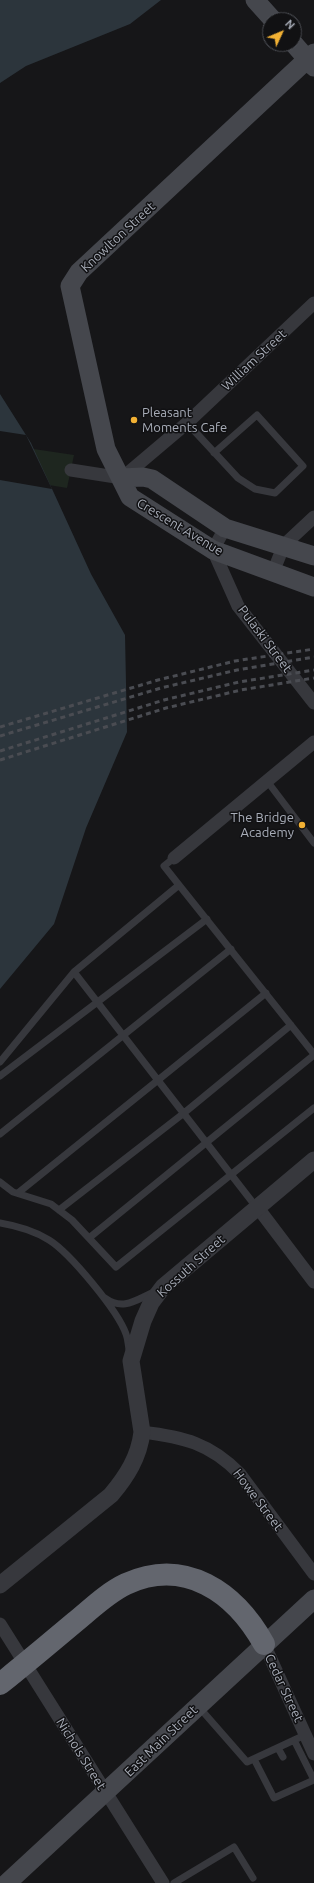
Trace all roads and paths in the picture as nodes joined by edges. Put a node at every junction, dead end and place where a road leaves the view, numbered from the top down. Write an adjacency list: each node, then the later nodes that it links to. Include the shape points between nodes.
1 (255, 0): 2 (main road)
2 (266, 12)
3 (302, 51): 4 (main road)
4 (312, 60): 9 (main road, Knowlton Street, via 79,272 70,286 106,449)
5 (314, 303): 6 (street, William Street)
6 (187, 423): 7 (lane); 9 (street, William Street)
7 (214, 453): 7 (lane, via 238,478 255,489 275,493 303,466 257,415)
8 (71, 470): 9 (street)
9 (122, 478): 11 (main road, Crescent Avenue, via 152,479); 13 (main road, Crescent Avenue, via 126,491 137,503)
10 (314, 517): 12 (street)
11 (225, 528): 12 (main road, Crescent Avenue); 13 (street)
12 (284, 545): 14 (main road, Crescent Avenue); 15 (street)
13 (214, 550): 15 (main road, Crescent Avenue); 17 (street, Pulaski Street, via 238,606)
14 (314, 556)
15 (274, 572): 16 (main road, Crescent Avenue)
16 (314, 587)
17 (314, 703)
18 (314, 742): 19 (street)
19 (266, 781): 20 (lane); 21 (street)
20 (314, 843)
21 (174, 858): 22 (lane, via 164,866)
22 (179, 885): 23 (lane); 25 (lane)
23 (207, 919): 24 (lane); 27 (lane)
24 (231, 949): 26 (lane); 29 (lane)
25 (74, 972): 27 (lane); 31 (lane)
26 (266, 994): 28 (lane); 33 (lane)
27 (98, 1003): 29 (lane); 32 (lane)
28 (291, 1025): 30 (lane); 35 (lane)
29 (123, 1035): 33 (lane); 36 (lane)
30 (314, 1055): 37 (lane)
31 (0, 1062)
32 (0, 1076)
33 (158, 1080): 35 (lane); 41 (lane)
34 (314, 1108): 39 (lane)
35 (184, 1113): 37 (lane); 43 (lane)
36 (0, 1134)
37 (207, 1143): 39 (lane); 45 (lane)
38 (314, 1160): 42 (street, Kossuth Street)
39 (232, 1175): 42 (lane); 45 (lane, via 116,1267)
40 (0, 1182): 41 (lane)
41 (18, 1194): 43 (lane, via 51,1204)
42 (258, 1208): 46 (street); 47 (street, Kossuth Street)
43 (59, 1210): 45 (lane)
44 (0, 1223): 48 (lane, via 23,1226 49,1240 71,1258)
45 (89, 1238)
46 (314, 1282)
47 (163, 1287): 48 (lane, via 123,1304 114,1304); 49 (street, Kossuth Street, via 151,1303 143,1321)
48 (101, 1296): 49 (lane, via 126,1334)
49 (131, 1361): 50 (street, Kossuth Street)
50 (142, 1432): 51 (street, Howe Street, via 198,1443 227,1460); 52 (street, Kossuth Street, via 141,1443 133,1463 125,1478 111,1494)
51 (314, 1574)
52 (0, 1585)
53 (314, 1599): 55 (main road, East Main Street)
54 (0, 1624): 63 (street, Nichols Street)
55 (264, 1644): 56 (highway, via 246,1616 226,1596 202,1582 176,1575 164,1575 137,1580 114,1591); 57 (main road, East Main Street); 58 (street, Cedar Street)
56 (6, 1680)
57 (198, 1706): 62 (lane, via 247,1762); 63 (main road, East Main Street)
58 (300, 1737): 59 (lane); 60 (street, Cedar Street); 62 (lane, via 314,1780 296,1784 274,1798)
59 (278, 1748): 61 (lane); 62 (lane)
60 (314, 1754)
61 (283, 1757)
62 (254, 1759)
63 (106, 1794): 65 (main road, East Main Street); 66 (street, Nichols Street)
64 (253, 1878): 67 (lane, via 234,1847)
65 (7, 1883)
66 (164, 1883)
67 (174, 1883)

